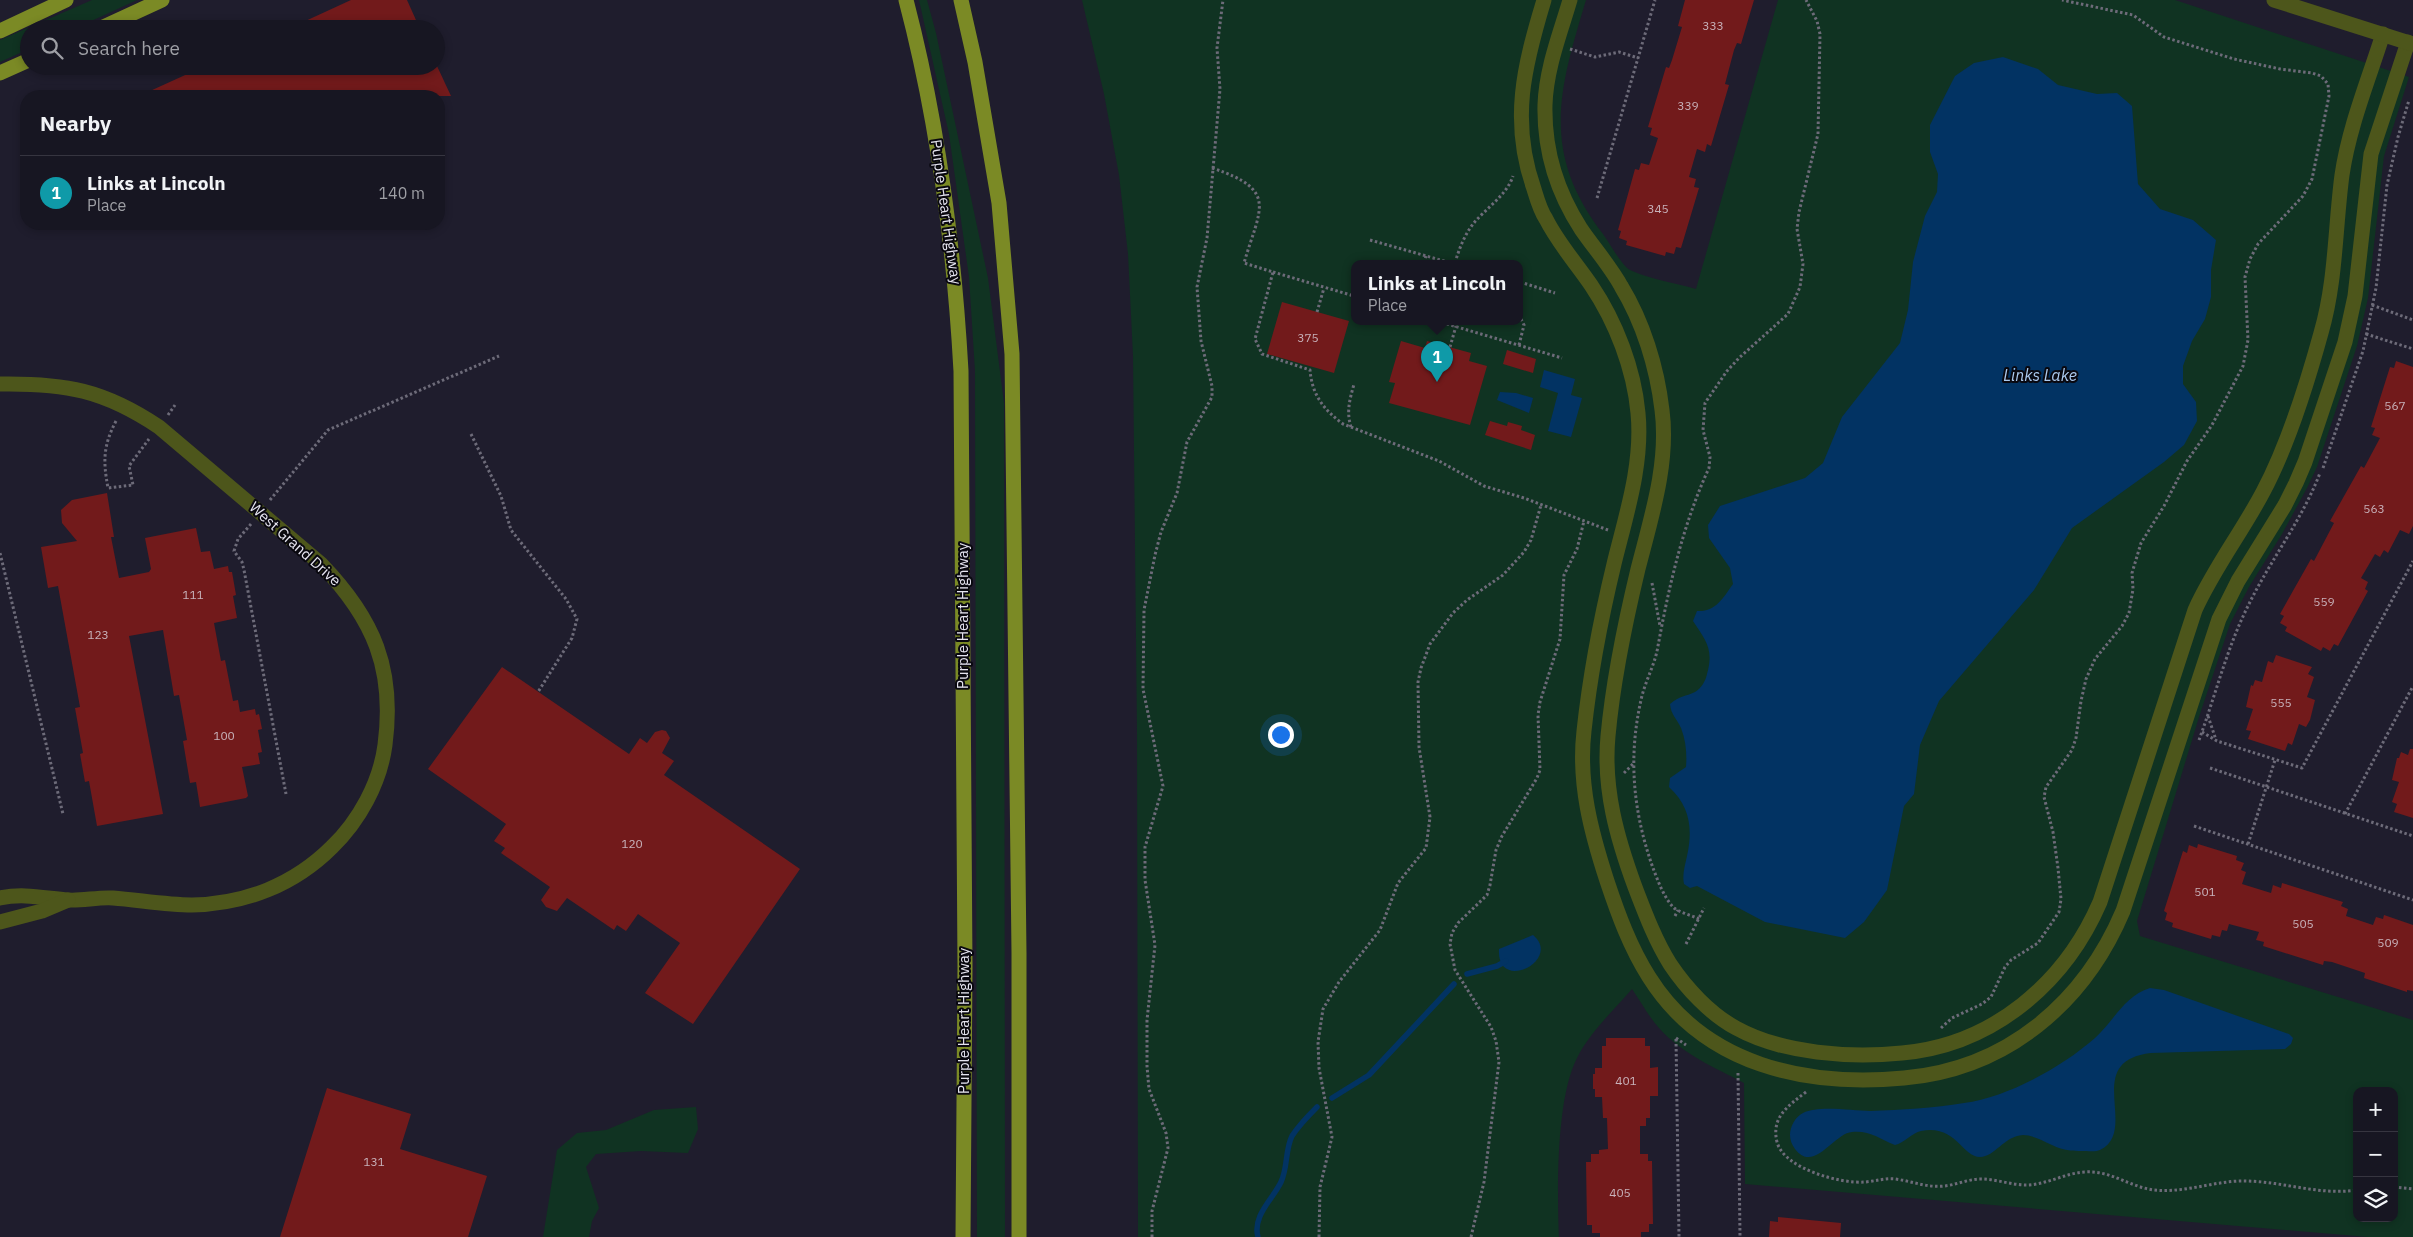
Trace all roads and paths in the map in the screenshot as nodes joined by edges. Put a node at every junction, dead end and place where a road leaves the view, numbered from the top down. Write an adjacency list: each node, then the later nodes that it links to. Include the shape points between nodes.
1 (66, 0): 12 (main road)
2 (162, 0): 13 (main road)
3 (906, 0): 104 (main road, Purple Heart Highway, via 943,182 957,295 962,370)
4 (961, 0): 105 (main road, via 979,80 999,203 1012,354)
5 (1224, 0): 23 (path, via 1217,48 1220,89)
6 (1544, 0): 52 (street, via 1522,82 1520,113 1524,154 1543,216 1608,315 1623,351)
7 (1570, 0): 18 (street)
8 (1655, 0): 19 (path)
9 (1806, 0): 72 (path, via 1817,20 1820,34 1818,134 1799,212 1803,273 1800,288 1788,314 1727,370 1705,404 1703,430 1710,457 1709,468 1685,531 1655,660 1641,699)
10 (2062, 0): 98 (path, via 2134,15 2164,37 2234,59 2321,76 2328,84 2329,96 2312,179 2303,196 2258,244 2250,260 2245,277 2248,340 2243,366 2212,425 2187,461 2141,543 2132,572 2129,613 2095,659 2084,686 2074,744 2046,787 2044,797 2058,868 2059,912 2038,943 2005,967 1991,997 1942,1025)
11 (2274, 0): 16 (street)
12 (23, 20)
13 (119, 20)
14 (20, 22): 15 (main road)
15 (0, 31)
16 (2383, 34): 17 (street); 95 (street, via 2347,148 2328,309 2282,453 2263,493 2216,568 2195,610 2100,902)
17 (2410, 43): 96 (street, via 2371,154 2352,314 2305,462 2285,505 2218,619 2123,911)
18 (1557, 45): 19 (path, via 1595,57 1620,52); 51 (street, via 1545,105 1546,137 1554,174 1566,205 1621,285 1636,315)
19 (1638, 58): 25 (path)
20 (20, 64): 21 (main road)
21 (0, 73)
22 (2409, 100): 36 (path, via 2388,185)
23 (1212, 168): 31 (path, via 1238,178 1253,188 1259,197 1255,233 1244,263); 106 (path, via 1207,238 1197,287 1201,341 1212,396 1187,442 1177,494 1161,532 1144,610 1143,689 1163,786 1145,847 1145,880 1155,945 1148,1001 1147,1066 1149,1089 1166,1132 1168,1148 1152,1211)
24 (1514, 172): 30 (path, via 1506,189 1465,236)
25 (1597, 198)
26 (1370, 240): 27 (path)
27 (1426, 256): 28 (path); 29 (path)
28 (1425, 260)
29 (1441, 260)
30 (1454, 260)
31 (1274, 272): 33 (path); 54 (path, via 1255,339 1262,354 1310,370 1316,396 1323,406)
32 (1523, 283): 34 (path)
33 (1324, 288): 35 (path); 37 (path)
34 (1555, 293)
35 (1351, 295)
36 (2372, 305): 38 (path); 44 (path, via 2366,334)
37 (1317, 312)
38 (2413, 320)
39 (1523, 323): 42 (path)
40 (1452, 325): 41 (path)
41 (1456, 326): 42 (path); 43 (path)
42 (1519, 346): 46 (path)
43 (1450, 347)
44 (2413, 349)
45 (499, 356): 56 (path, via 328,430)
46 (1562, 358)
47 (0, 384): 50 (street, West Grand Drive, via 69,387 103,396)
48 (1354, 384): 54 (path, via 1348,405)
49 (175, 405): 53 (path)
50 (124, 406): 53 (street, West Grand Drive); 53 (path, via 106,443 104,468 108,488 133,485 129,466)
51 (1663, 412): 52 (street); 64 (street, via 1659,478)
52 (1638, 413): 63 (street, via 1631,496)
53 (159, 427): 87 (street, West Grand Drive, via 321,564 346,590 361,612 383,664 388,693 384,754 374,786 340,839 306,869 274,888 237,900 191,905 111,898)
54 (1351, 427): 57 (path, via 1431,458 1484,486)
55 (471, 434): 66 (path, via 501,496 511,530 566,599 577,619 572,638)
56 (267, 504)
57 (1541, 505): 59 (path); 107 (path, via 1531,540 1524,552 1503,575 1453,613 1430,644 1420,668 1419,747 1430,817 1426,848 1398,883 1380,930 1339,982 1323,1009 1318,1042 1319,1068 1332,1137 1320,1187)
58 (253, 521): 78 (path, via 238,539 234,551 244,570)
59 (1584, 521): 60 (path); 108 (path, via 1577,549 1564,575 1560,639 1540,702 1540,770 1502,836 1486,895 1458,923 1451,939 1455,970 1491,1026 1499,1062 1484,1182)
60 (1609, 530)
61 (0, 553): 79 (path)
62 (2413, 562): 71 (path, via 2302,768)
63 (1601, 629): 64 (street); 85 (street, via 1588,696 1582,752 1587,816)
64 (1625, 634): 84 (street, via 1607,753 1612,812)
65 (2413, 686): 67 (path)
66 (538, 692)
67 (2411, 696): 80 (path)
68 (2208, 716): 70 (path)
69 (2202, 732): 70 (path)
70 (2217, 741): 71 (path)
71 (2275, 760): 75 (path)
72 (1634, 763): 74 (path, via 1624,772); 77 (path)
73 (2210, 768): 75 (path)
74 (1622, 779)
75 (2266, 788): 80 (path); 83 (path)
76 (1628, 789): 77 (path)
77 (1634, 792): 90 (path, via 1658,882)
78 (286, 794)
79 (63, 814)
80 (2345, 814): 82 (path)
81 (2194, 826): 83 (path)
82 (2413, 836)
83 (2248, 844): 88 (path)
84 (1622, 850): 85 (street); 98 (street, via 1651,927 1672,966 1694,994 1736,1028 1785,1046 1814,1052 1882,1055)
85 (1599, 857): 96 (street, via 1637,957 1651,981 1676,1011 1724,1050 1802,1075 1883,1080 1914,1077 1964,1065 1998,1050 2040,1025 2062,1005)
86 (0, 898): 87 (street, West Grand Drive, via 39,895)
87 (69, 900): 93 (street, West Grand Drive)
88 (2413, 900)
89 (1704, 908): 92 (path)
90 (1678, 910): 91 (path); 92 (path)
91 (1675, 916)
92 (1698, 918): 94 (path)
93 (0, 922)
94 (1686, 944)
95 (2077, 947): 96 (street); 98 (street, via 2059,972 2025,1005 1979,1032)
96 (2098, 960)
97 (1676, 1038): 109 (path)
98 (1936, 1048)
99 (1738, 1071): 110 (path)
100 (1809, 1090): 103 (path, via 1781,1112 1776,1123 1778,1147 1799,1167 1848,1180 1896,1179 1930,1186 1979,1179 2027,1185 2085,1172 2115,1176 2159,1190 2181,1191 2241,1181 2331,1192)
101 (2398, 1187): 102 (path)
102 (2413, 1188)
103 (2353, 1190)
104 (963, 1237)
105 (1019, 1237)
106 (1152, 1237)
107 (1318, 1237)
108 (1471, 1237)
109 (1679, 1237)
110 (1740, 1237)

